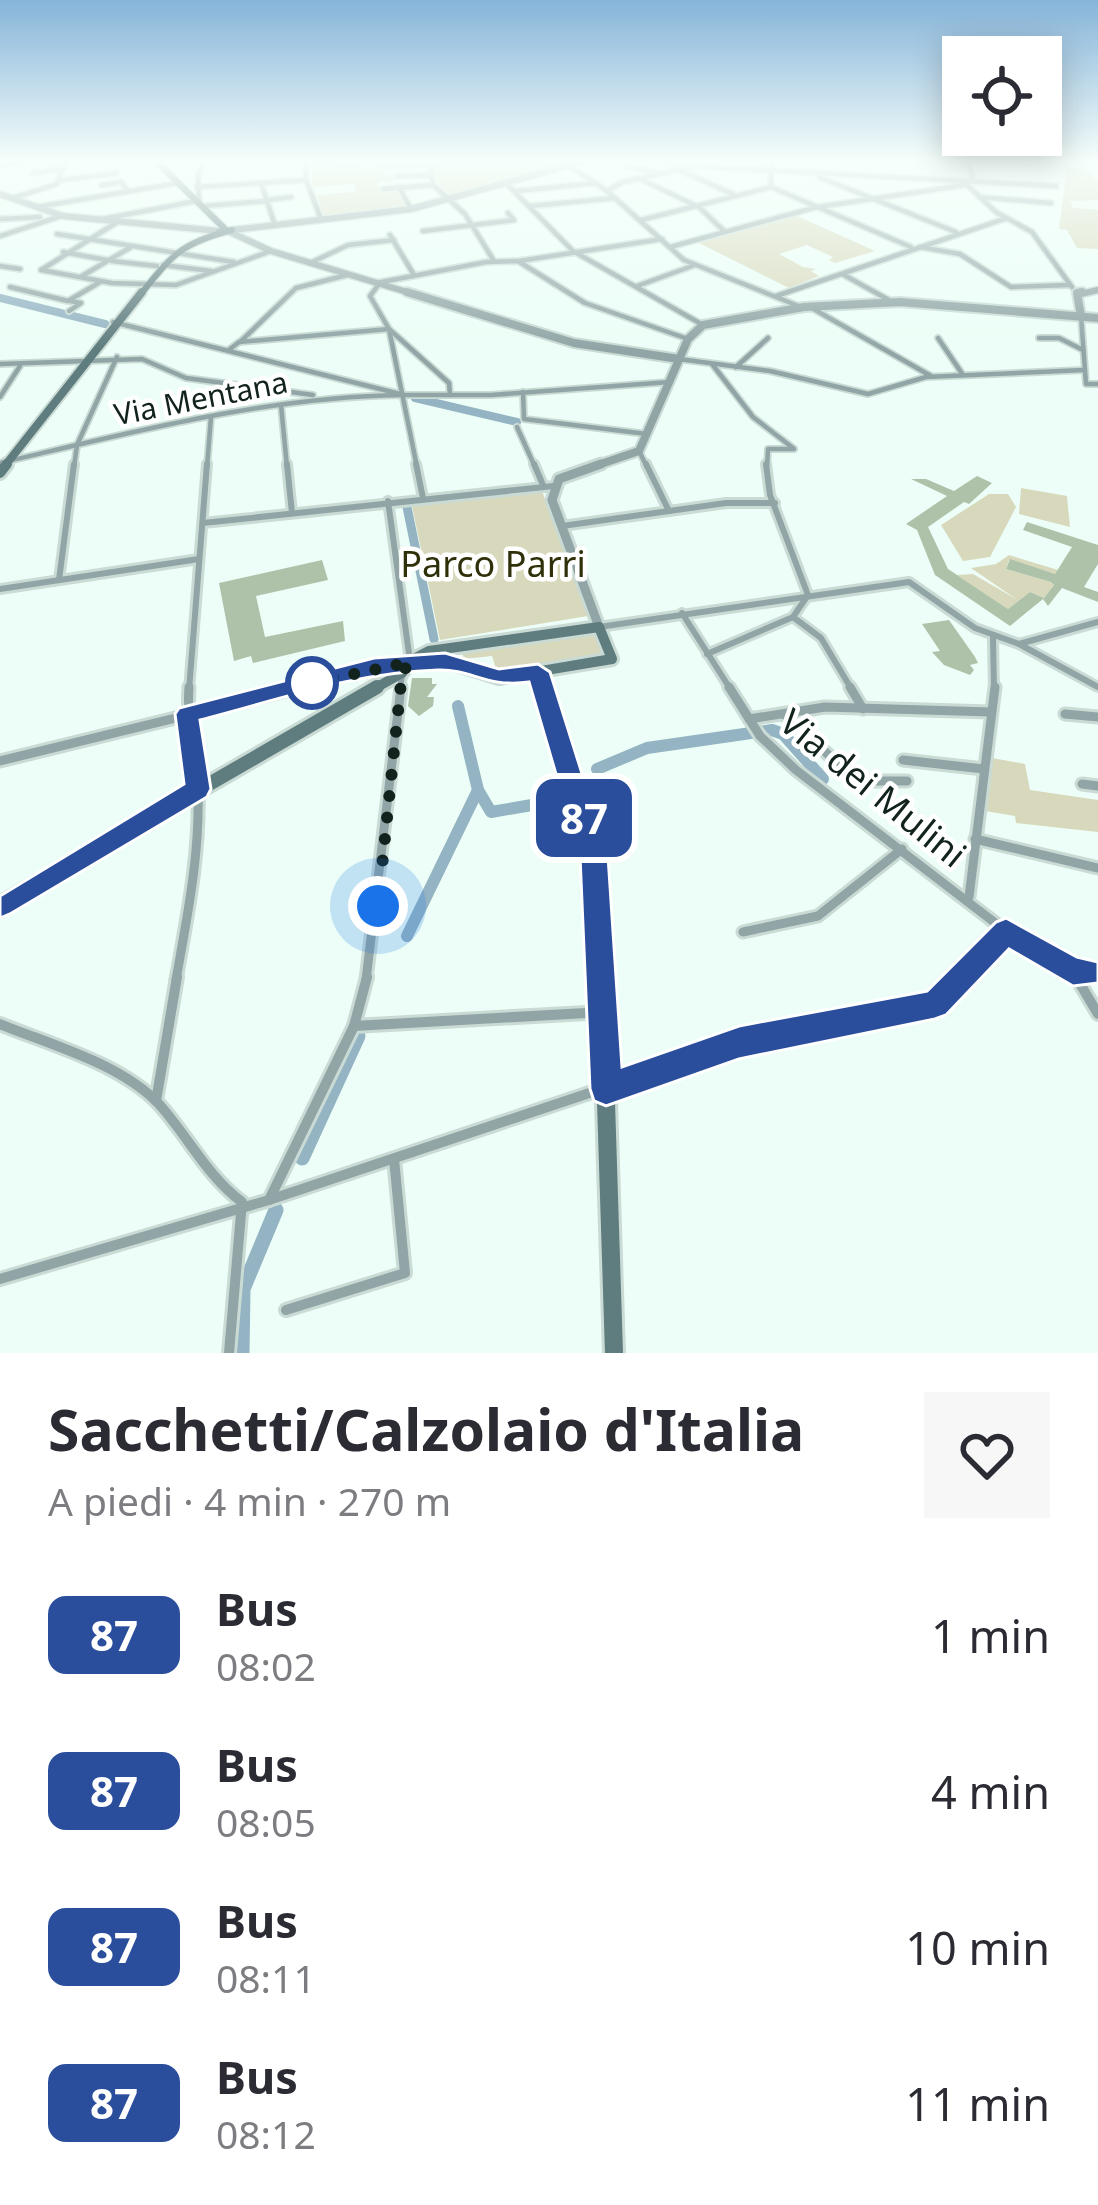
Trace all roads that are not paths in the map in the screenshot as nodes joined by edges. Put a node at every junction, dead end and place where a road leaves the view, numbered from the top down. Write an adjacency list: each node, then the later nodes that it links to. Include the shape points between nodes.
1 (34, 224): 23 (street)
2 (113, 224): 24 (street)
3 (139, 224): 20 (street)
4 (218, 224): 17 (main road)
5 (281, 224): 15 (street)
6 (486, 224): 16 (street)
7 (547, 224): 30 (street)
8 (646, 224): 25 (street)
9 (716, 224): 19 (street)
10 (754, 224): 19 (street)
11 (858, 224): 28 (street)
12 (935, 224): 21 (street)
13 (987, 224): 21 (street)
14 (1017, 224): 50 (street, via 1037,237)
15 (274, 225): 17 (street)
16 (473, 226): 18 (street); 34 (street)
17 (224, 231): 20 (main road); 29 (street); 32 (main road)
18 (423, 231)
19 (725, 232): 27 (street)
20 (196, 233): 32 (main road)
21 (957, 233): 28 (street)
22 (57, 234): 24 (street)
23 (0, 236)
24 (87, 239): 26 (street); 31 (street)
25 (662, 239): 27 (street); 30 (street)
26 (134, 246): 32 (street); 33 (street)
27 (670, 247): 38 (street)
28 (913, 247): 45 (street); 50 (street, via 960,254 1011,287)
29 (271, 251): 36 (street); 37 (street)
30 (573, 251): 35 (street); 51 (street)
31 (63, 252): 33 (street); 46 (street, via 41,270)
32 (171, 252): 36 (street); 40 (main road)
33 (110, 261): 40 (street); 46 (street)
34 (494, 261): 35 (street); 44 (street)
35 (518, 261): 68 (street, via 585,303)
36 (236, 262): 42 (street)
37 (310, 263): 43 (street); 44 (street, via 348,244 392,238)
38 (694, 265): 51 (street); 55 (street)
39 (0, 266): 41 (street)
40 (160, 266): 42 (street); 49 (main road)
41 (20, 269)
42 (212, 271): 49 (street, via 176,285)
43 (347, 275): 48 (street); 69 (street, via 296,288)
44 (413, 275): 48 (street)
45 (843, 275): 55 (street); 56 (street)
46 (80, 277): 47 (street)
47 (101, 281): 49 (street); 57 (street)
48 (376, 284): 64 (street, via 370,296); 73 (street, via 574,343)
49 (145, 285): 62 (main road)
50 (1069, 285): 54 (street)
51 (635, 286): 63 (street)
52 (10, 287): 57 (street)
53 (1098, 290): 54 (street)
54 (1077, 293): 60 (street)
55 (775, 297): 58 (street)
56 (889, 300): 58 (street); 60 (street)
57 (68, 301): 59 (street, via 81,303)
58 (806, 308): 63 (street); 83 (street)
59 (69, 311)
60 (1081, 316): 61 (street); 71 (street)
61 (1098, 318)
62 (114, 324): 70 (street); 75 (main road)
63 (703, 325): 68 (street)
64 (389, 329): 69 (street); 87 (street); 88 (street, via 449,383)
65 (768, 338): 74 (street)
66 (938, 338): 82 (street)
67 (1039, 338): 71 (street)
68 (688, 339): 73 (street)
69 (239, 342): 70 (street)
70 (230, 350): 87 (street)
71 (1083, 350): 80 (street)
72 (117, 357): 75 (street); 89 (street, via 201,381); 95 (street)
73 (680, 358): 76 (street); 84 (street)
74 (741, 358): 79 (street); 81 (street)
75 (86, 359): 78 (street); 97 (main road)
76 (712, 363): 79 (street); 102 (street, via 753,417 794,449 765,451)
77 (0, 364): 78 (street)
78 (21, 365): 90 (street)
79 (736, 367): 81 (street)
80 (1084, 370): 82 (street); 85 (street, via 1087,383)
81 (770, 371): 83 (street, via 865,394)
82 (963, 376): 83 (street)
83 (936, 377)
84 (670, 382): 86 (street); 94 (street)
85 (1098, 385)
86 (523, 392): 88 (street); 94 (street, via 524,419)
87 (404, 394): 88 (street); 89 (street, Via Mentana); 100 (street)
88 (450, 395)
89 (320, 396): 91 (street, Via Mentana)
90 (0, 397)
91 (281, 405): 92 (street, Via Mentana); 104 (street)
92 (212, 416): 95 (street, Via Mentana); 105 (street)
93 (517, 427): 99 (street)
94 (647, 434): 96 (street)
95 (77, 445): 97 (street, Via Mentana); 108 (street)
96 (639, 451): 99 (street); 103 (street)
97 (3, 462): 98 (main road)
98 (0, 472)
99 (552, 483): 100 (street); 106 (street)
100 (423, 498): 101 (street)
101 (388, 501): 104 (street); 120 (street)
102 (775, 503): 103 (street); 110 (street)
103 (669, 511): 106 (street)
104 (292, 513): 105 (street)
105 (203, 523): 107 (street)
106 (562, 526): 114 (street)
107 (199, 559): 108 (street); 125 (street)
108 (59, 580): 109 (street)
109 (0, 589)
110 (808, 595): 111 (street); 112 (street); 115 (street, via 909,582)
111 (682, 614): 114 (street); 118 (street, Via dei Mulini)
112 (795, 619): 118 (street); 123 (street, via 820,638)
113 (1098, 622): 116 (street)
114 (599, 627): 117 (main road); 121 (main road, via 613,659)
115 (993, 638): 116 (street); 124 (street)
116 (1019, 644): 122 (street)
117 (458, 646): 119 (main road); 120 (main road, via 429,651)
118 (707, 654): 129 (street, Via dei Mulini)
119 (458, 664): 120 (main road); 121 (main road, via 499,678)
120 (406, 667): 125 (street); 136 (main road); 149 (street)
121 (538, 672): 146 (main road, via 594,856)
122 (1098, 687)
123 (863, 709): 124 (street); 126 (street)
124 (991, 712): 132 (street)
125 (187, 714): 131 (street); 136 (street)
126 (784, 714): 129 (street); 133 (street, via 857,782)
127 (1065, 714): 128 (street)
128 (1098, 717)
129 (754, 727): 138 (street, Via dei Mulini, via 796,770)
130 (903, 760): 132 (street)
131 (0, 761)
132 (984, 769): 137 (street)
133 (907, 781)
134 (1082, 784): 135 (street)
135 (1098, 786)
136 (198, 789): 141 (main road); 151 (street, via 195,867)
137 (975, 839): 139 (street); 140 (street)
138 (902, 849): 140 (street, Via dei Mulini); 142 (street, via 818,916)
139 (1098, 868)
140 (969, 899): 143 (street, Via dei Mulini)
141 (0, 905)
142 (743, 932)
143 (1006, 932): 144 (street, Via dei Mulini); 150 (street, via 935,1004 739,1042)
144 (1073, 972): 145 (street); 147 (street)
145 (1098, 973)
146 (604, 1012): 149 (street); 150 (main road)
147 (1098, 1014)
148 (0, 1024): 151 (street, via 106,1068)
149 (355, 1026): 153 (street)
150 (606, 1089): 152 (street); 158 (main road)
151 (156, 1101): 154 (street)
152 (394, 1159): 153 (street); 156 (street, via 405,1273)
153 (269, 1200): 154 (street)
154 (244, 1208): 155 (street); 157 (street)
155 (0, 1279)
156 (286, 1310)
157 (229, 1353)
158 (614, 1353)

